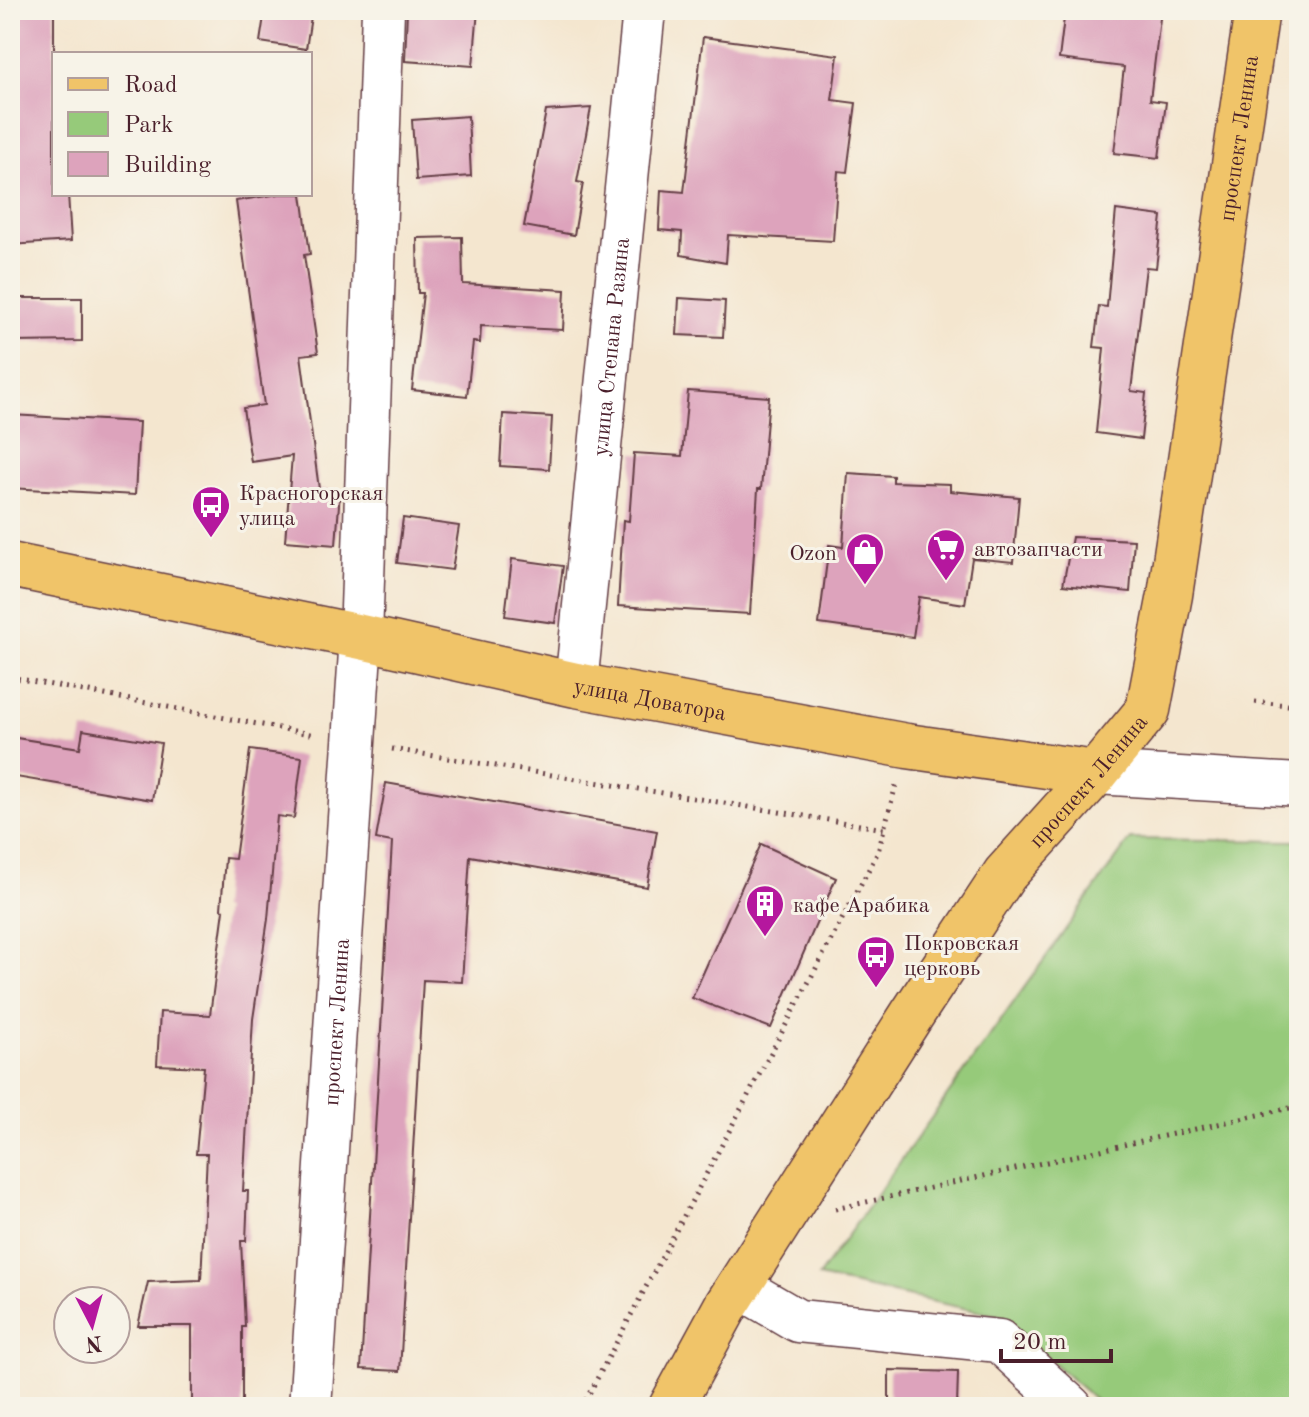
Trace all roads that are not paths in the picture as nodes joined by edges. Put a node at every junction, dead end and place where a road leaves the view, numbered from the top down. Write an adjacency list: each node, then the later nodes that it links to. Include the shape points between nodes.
1 (383, 10): 5 (street)
2 (644, 10): 6 (street, улица Степана Разина)
3 (1257, 10): 7 (main road, проспект Ленина, via 1170,595 1148,710)
4 (10, 565): 5 (main road, улица Доватора)
5 (361, 637): 6 (main road, улица Доватора); 10 (street, проспект Ленина)
6 (576, 685): 7 (main road, улица Доватора, via 907,746)
7 (1096, 773): 8 (street, улица Доватора); 9 (main road, проспект Ленина, via 1005,874)
8 (1299, 785)
9 (738, 1286): 11 (main road, проспект Ленина); 12 (street, via 798,1321 999,1341)
10 (310, 1407)
11 (671, 1407)
12 (1071, 1407)

